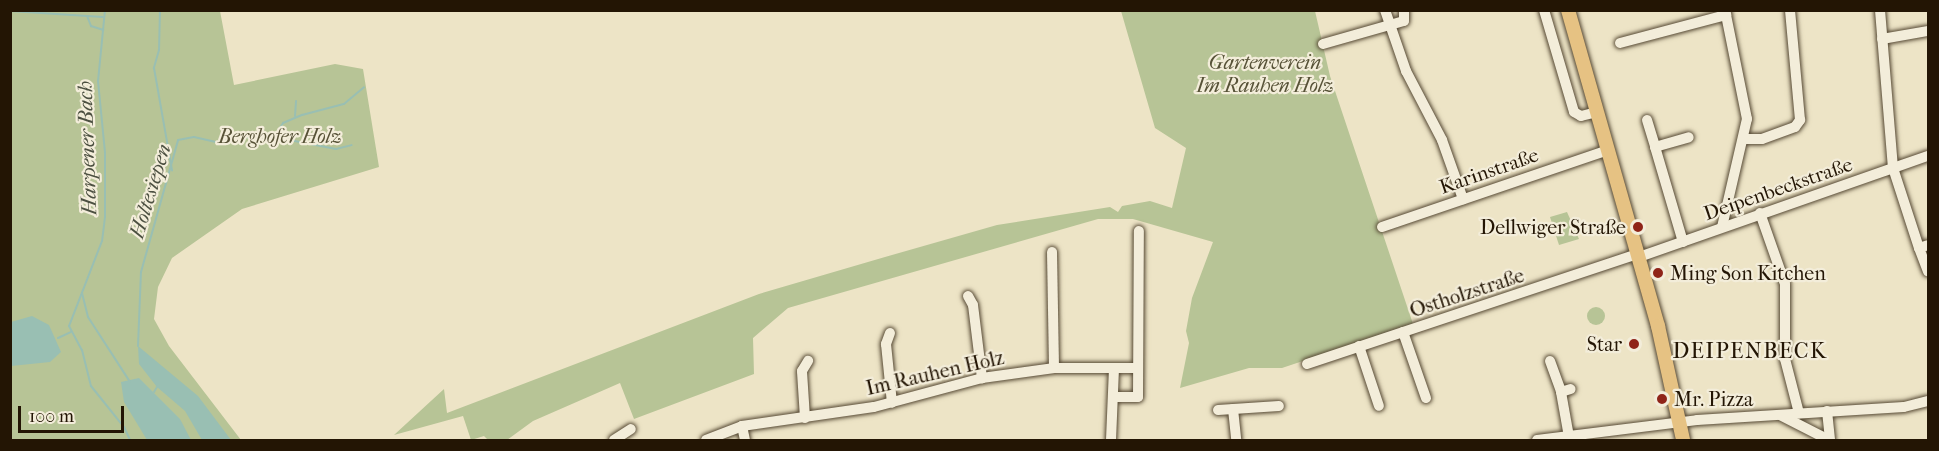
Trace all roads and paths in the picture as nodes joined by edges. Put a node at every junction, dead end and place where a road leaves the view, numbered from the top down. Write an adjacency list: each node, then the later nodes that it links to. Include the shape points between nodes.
1 (1404, 10): 8 (street, via 1404,21)
2 (1544, 10): 13 (street, via 1574,112 1581,116)
3 (1568, 10): 13 (main road)
4 (1790, 10): 16 (street, via 1800,120 1795,127 1762,139)
5 (1880, 10): 10 (street)
6 (1386, 11): 8 (street)
7 (1726, 13): 11 (street); 16 (street, via 1747,114)
8 (1390, 25): 12 (street); 21 (street, via 1406,71 1442,140)
9 (1929, 31): 10 (street)
10 (1882, 39): 20 (street)
11 (1620, 43)
12 (1323, 44)
13 (1597, 112): 18 (main road)
14 (1647, 120): 17 (street)
15 (1689, 137): 17 (street)
16 (1743, 139): 24 (street)
17 (1655, 147): 26 (street)
18 (1608, 150): 21 (street, Karinstraße); 29 (main road)
19 (1929, 156): 20 (street, Deipenbeckstraße)
20 (1893, 168): 22 (street, Deipenbeckstraße); 27 (street)
21 (1463, 199): 23 (street, Karinstraße)
22 (1760, 213): 24 (street, Deipenbeckstraße); 51 (street, via 1783,274 1785,358)
23 (1382, 227)
24 (1722, 227): 26 (street, Deipenbeckstraße)
25 (1139, 231): 40 (street)
26 (1683, 242): 29 (street, Deipenbeckstraße)
27 (1924, 247): 30 (street)
28 (1052, 252): 38 (street)
29 (1639, 256): 32 (street, Ostholzstraße); 54 (main road)
30 (1929, 271)
31 (968, 296): 41 (street, via 973,305)
32 (1403, 332): 34 (street, Ostholzstraße); 43 (street)
33 (890, 333): 45 (street, via 886,344)
34 (1359, 346): 37 (street, Ostholzstraße); 47 (street)
35 (808, 361): 53 (street, via 802,371)
36 (1550, 361): 57 (street, via 1566,391)
37 (1307, 364)
38 (1054, 368): 39 (street, Im Rauhen Holz); 41 (street, Im Rauhen Holz)
39 (1114, 368): 40 (street, Im Rauhen Holz); 42 (street)
40 (1138, 368): 42 (street, via 1138,397)
41 (982, 378): 45 (street, Im Rauhen Holz)
42 (1113, 397): 61 (street)
43 (1426, 398)
44 (1929, 401): 50 (street)
45 (892, 403): 53 (street, Im Rauhen Holz)
46 (1279, 406): 48 (street)
47 (1379, 406)
48 (1233, 409): 49 (street); 62 (street)
49 (1218, 410)
50 (1827, 411): 51 (street); 65 (street)
51 (1799, 413): 52 (street)
52 (1780, 415): 54 (street); 65 (street)
53 (805, 418): 55 (street, Im Rauhen Holz)
54 (1680, 422): 57 (street); 64 (main road)
55 (742, 426): 59 (street, Im Rauhen Holz); 60 (street)
56 (631, 429): 58 (street)
57 (1569, 437): 63 (street)
58 (614, 441)
59 (706, 441)
60 (745, 441)
61 (1111, 441)
62 (1236, 441)
63 (1537, 441)
64 (1683, 441)
65 (1830, 441)

